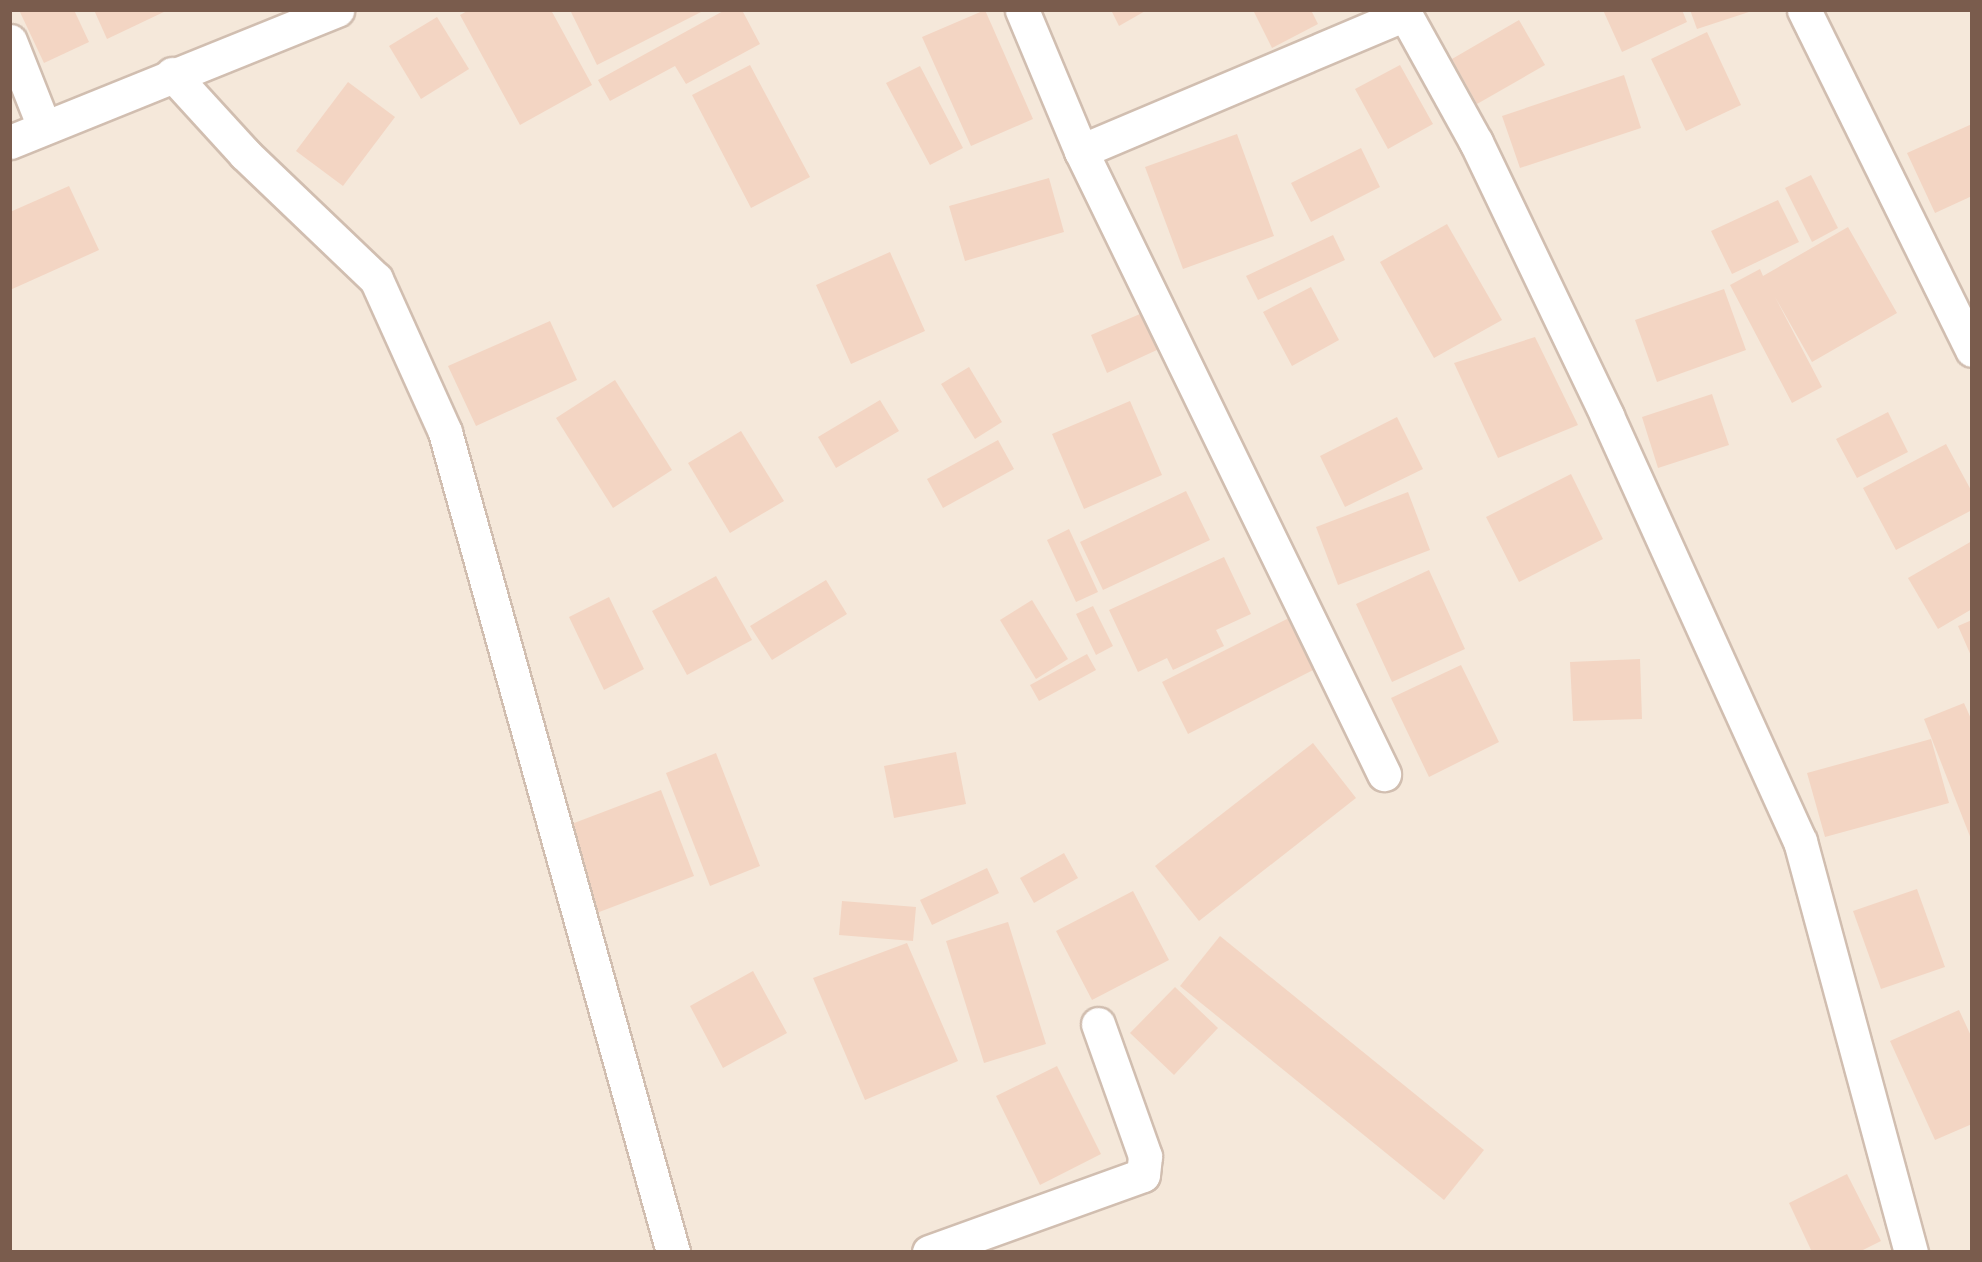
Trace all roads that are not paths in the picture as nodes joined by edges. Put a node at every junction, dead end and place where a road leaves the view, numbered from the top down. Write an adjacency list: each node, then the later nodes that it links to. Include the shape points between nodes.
1 (337, 10): 6 (street)
2 (1022, 10): 9 (street)
3 (1804, 10): 10 (street)
4 (1410, 12): 9 (street); 15 (street, via 1602,406 1800,841)
5 (10, 41): 7 (street)
6 (172, 74): 7 (street); 13 (street, via 245,154 376,279 446,432)
7 (44, 127): 8 (street)
8 (10, 142)
9 (1081, 151): 11 (street)
10 (1971, 350)
11 (1384, 774)
12 (1098, 1024): 14 (street, via 1145,1156 1143,1175)
13 (673, 1251)
14 (929, 1251)
15 (1911, 1251)

